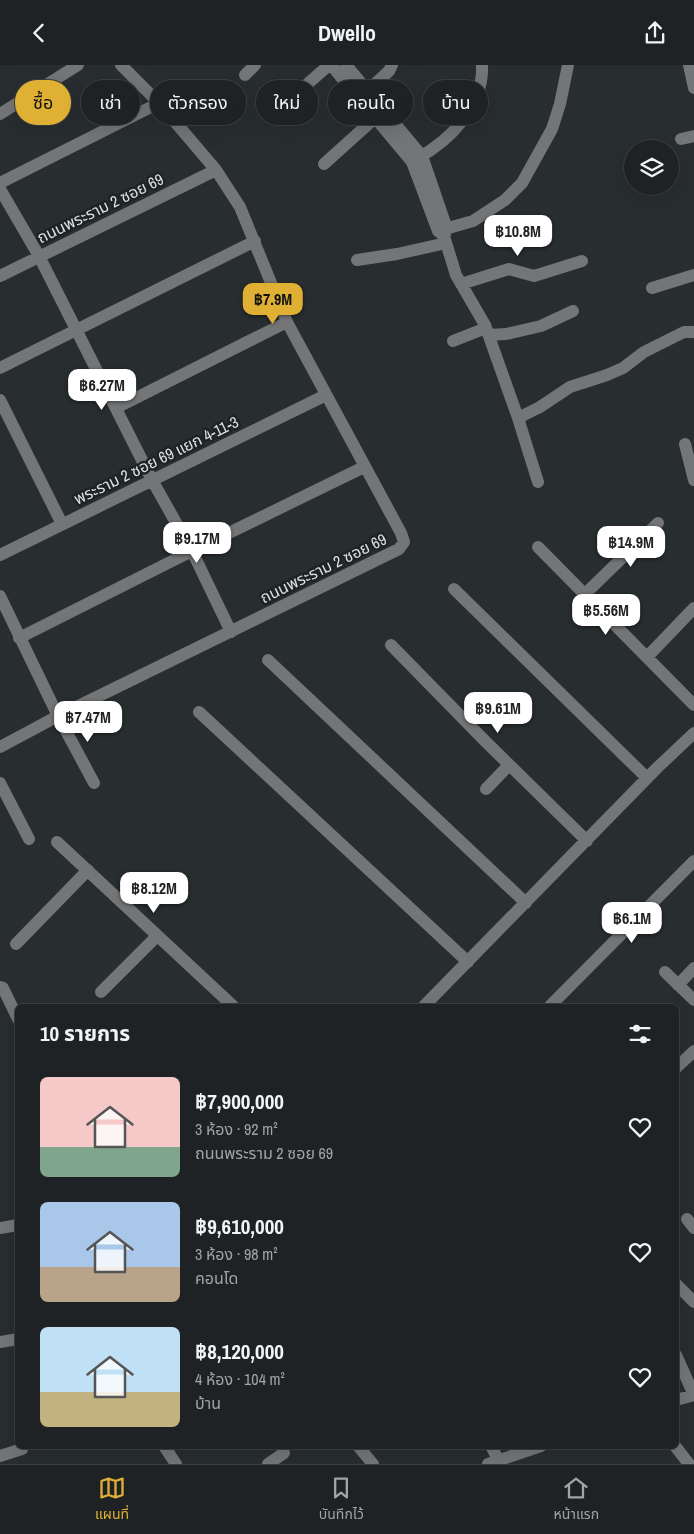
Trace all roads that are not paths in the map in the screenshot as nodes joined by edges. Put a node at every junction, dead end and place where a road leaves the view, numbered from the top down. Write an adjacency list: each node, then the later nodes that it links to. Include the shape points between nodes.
1 (78, 65): 18 (street)
2 (121, 65): 16 (street, ถนนพระราม 2 ซอย 69)
3 (254, 65): 10 (street)
4 (330, 65): 11 (street); 12 (street)
5 (346, 65): 13 (street)
6 (392, 65): 14 (street)
7 (482, 65): 23 (street, via 477,95 458,128)
8 (568, 65): 28 (street, via 552,129 522,183 473,221)
9 (689, 65): 15 (street)
10 (245, 75)
11 (312, 80)
12 (348, 80)
13 (355, 80)
14 (380, 80)
15 (694, 88)
16 (150, 94)
17 (150, 108): 26 (street)
18 (0, 114)
19 (178, 125): 25 (street, ถนนพระราม 2 ซอย 69)
20 (367, 125): 24 (street)
21 (382, 125): 23 (street)
22 (389, 125): 23 (street)
23 (417, 159): 28 (street)
24 (324, 164)
25 (216, 170): 29 (street, ถนนพระราม 2 ซอย 69, via 240,207); 30 (street, ถนนพระราม 2 ซอย 69)
26 (0, 183)
27 (0, 189): 30 (street)
28 (444, 235): 31 (street, via 397,254); 35 (street)
29 (255, 241): 38 (street, ถนนพระราม 2 ซอย 69); 39 (street)
30 (39, 256): 34 (street, ถนนพระราม 2 ซอย 69); 39 (street)
31 (357, 260)
32 (582, 261): 35 (street, via 534,276 509,269)
33 (694, 275): 36 (street)
34 (0, 276)
35 (461, 284): 40 (street)
36 (652, 288)
37 (573, 311): 40 (street, via 541,326 506,334)
38 (287, 322): 44 (street, ถนนพระราม 2 ซอย 69); 46 (street)
39 (76, 330): 43 (street); 46 (street)
40 (487, 332): 42 (street); 47 (street)
41 (694, 332): 47 (street, via 684,332 644,352 615,372 570,387)
42 (453, 341)
43 (0, 368)
44 (326, 395): 49 (street, ถนนพระราม 2 ซอย 69); 50 (street, พระราม 2 ซอย 69 แยก 4-11-3)
45 (0, 399): 54 (street)
46 (116, 408): 50 (street)
47 (518, 418): 52 (street)
48 (685, 444): 51 (street)
49 (364, 467): 56 (street); 62 (street, ถนนพระราม 2 ซอย 69, via 401,533 404,542 399,549)
50 (152, 480): 54 (street, พระราม 2 ซอย 69 แยก 4-11-3); 56 (street)
51 (694, 480)
52 (538, 482)
53 (658, 523): 59 (street)
54 (62, 524): 57 (street, พระราม 2 ซอย 69 แยก 4-11-3)
55 (538, 547): 59 (street)
56 (192, 551): 62 (street); 63 (street)
57 (0, 555)
58 (454, 589): 73 (street)
59 (585, 594): 65 (street)
60 (0, 596): 63 (street)
61 (694, 608): 65 (street)
62 (231, 632): 69 (street, ถนนพระราม 2 ซอย 69)
63 (19, 638): 69 (street)
64 (391, 645): 72 (street)
65 (646, 657): 67 (street)
66 (268, 659): 82 (street)
67 (694, 705)
68 (199, 712): 85 (street)
69 (58, 716): 71 (street, ถนนพระราม 2 ซอย 69); 75 (street)
70 (694, 733): 73 (street)
71 (0, 747)
72 (509, 765): 76 (street); 78 (street)
73 (646, 779): 78 (street)
74 (0, 783): 77 (street)
75 (94, 783)
76 (486, 789)
77 (29, 839)
78 (587, 841): 82 (street)
79 (57, 842): 81 (street)
80 (694, 861): 94 (street)
81 (88, 870): 83 (street); 84 (street)
82 (526, 903): 85 (street)
83 (157, 936): 90 (street); 92 (street)
84 (16, 944)
85 (468, 962): 93 (street)
86 (694, 968): 88 (street)
87 (666, 972): 88 (street)
88 (678, 985): 91 (street)
89 (0, 987): 95 (street)
90 (101, 992)
91 (694, 1000)
92 (219, 1001)
93 (426, 1004)
94 (552, 1004)
95 (15, 1013)
96 (694, 1051): 97 (street)
97 (679, 1065)
98 (15, 1225): 99 (street)
99 (0, 1227)
100 (679, 1287): 101 (street)
101 (694, 1302)
102 (15, 1340): 103 (street)
103 (0, 1342)
104 (679, 1362): 105 (street)
105 (694, 1395): 106 (street)
106 (679, 1399)
107 (22, 1449): 114 (street)
108 (170, 1449): 116 (street)
109 (360, 1449): 118 (street)
110 (493, 1449): 115 (street)
111 (534, 1449): 115 (street)
112 (677, 1449): 119 (street)
113 (284, 1453): 117 (street)
114 (0, 1455)
115 (501, 1462)
116 (176, 1464)
117 (268, 1464)
118 (372, 1464)
119 (689, 1464)

